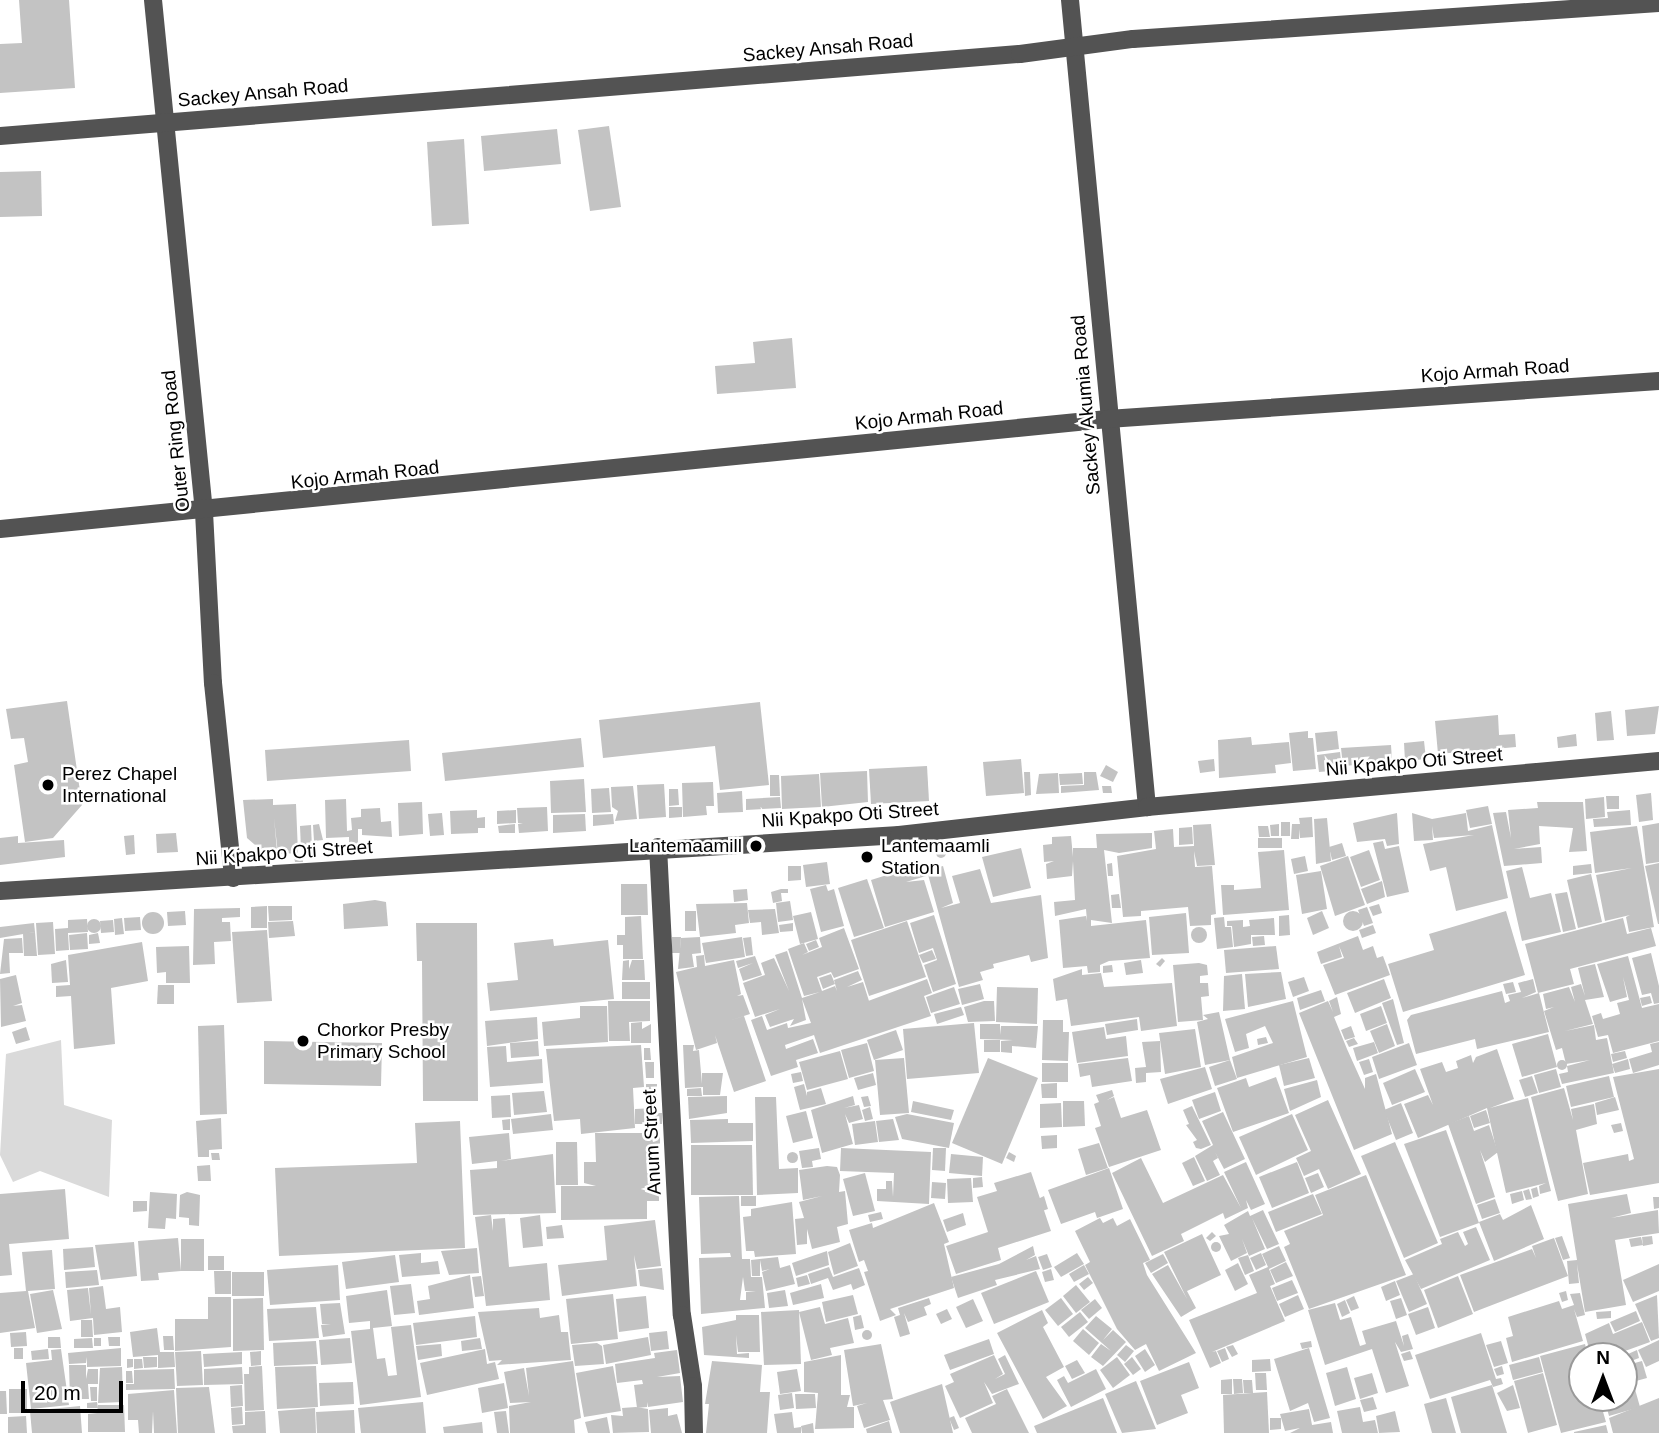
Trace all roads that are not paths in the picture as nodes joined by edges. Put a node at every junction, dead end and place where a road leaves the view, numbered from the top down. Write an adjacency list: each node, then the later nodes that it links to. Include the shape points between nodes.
1 (153, 0): 5 (street, Outer Ring Road)
2 (1070, 0): 4 (street, Sackey Akumia Road)
3 (1659, 3): 4 (street, Sackey Ansah Road)
4 (1073, 44): 5 (street, Sackey Ansah Road, via 1006,55); 8 (street, Sackey Akumia Road)
5 (165, 122): 6 (street, Sackey Ansah Road); 9 (street, Outer Ring Road)
6 (0, 136)
7 (1659, 381): 8 (street, Kojo Armah Road)
8 (1108, 419): 9 (street, Kojo Armah Road); 12 (street, Sackey Akumia Road)
9 (204, 512): 10 (street, Kojo Armah Road, via 121,515); 14 (street, Outer Ring Road, via 213,684)
10 (0, 529)
11 (1659, 761): 12 (street, Nii Kpakpo Oti Street)
12 (1147, 807): 13 (street, Nii Kpakpo Oti Street, via 899,835)
13 (658, 847): 14 (street, Nii Kpakpo Oti Street); 16 (street, Anum Street, via 682,1315 693,1386)
14 (233, 878): 15 (street, Nii Kpakpo Oti Street)
15 (0, 891)
16 (694, 1433)

